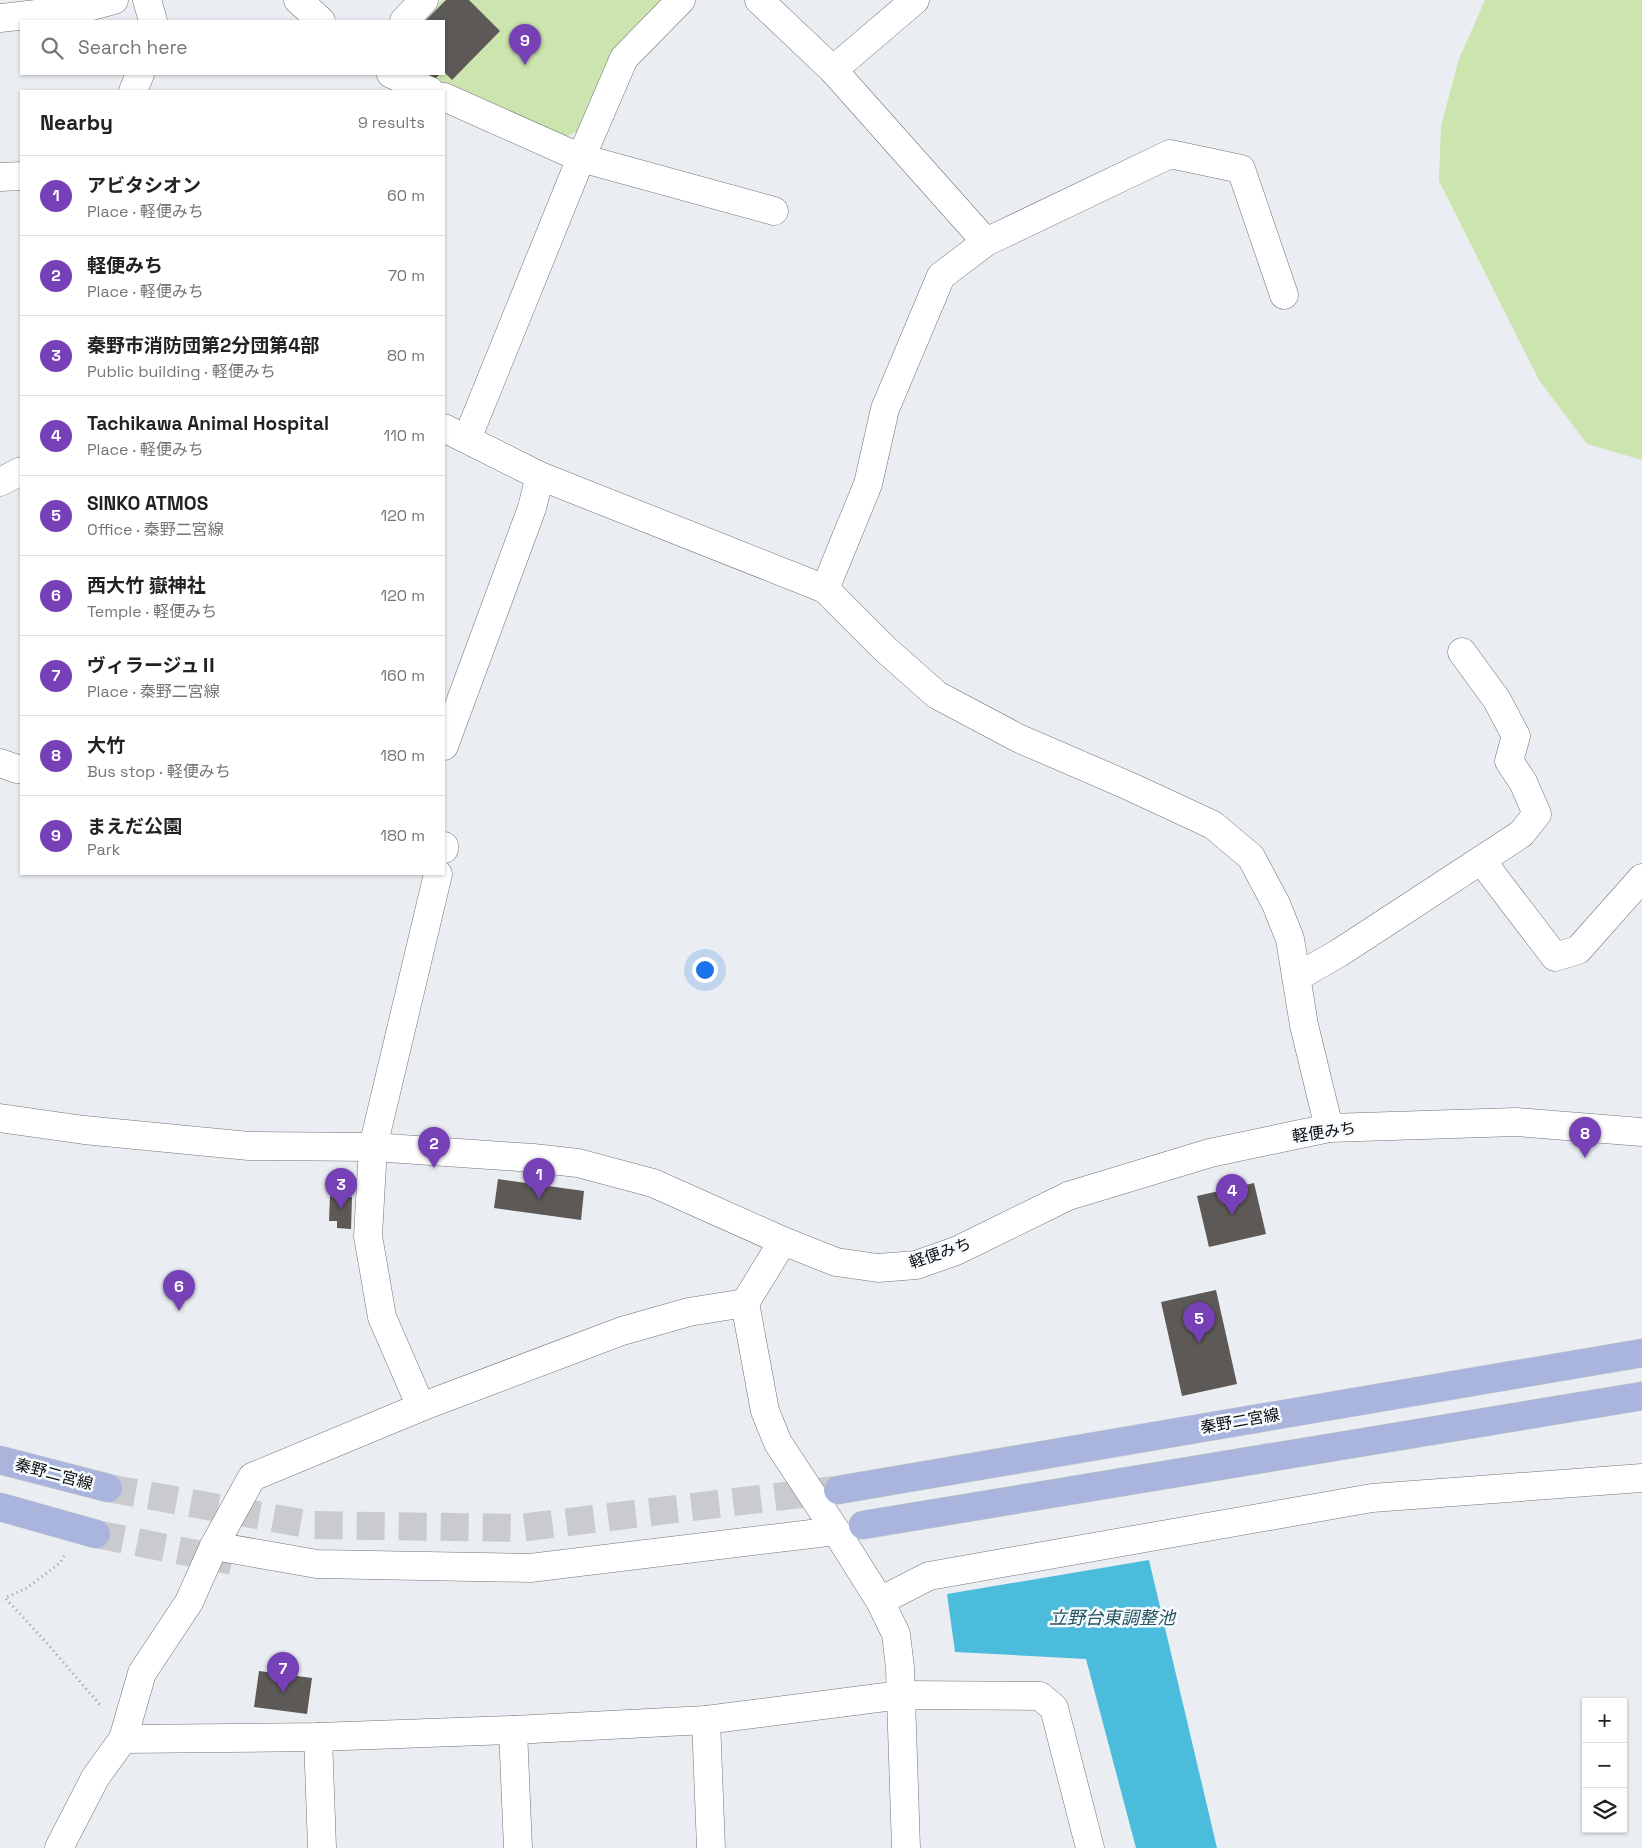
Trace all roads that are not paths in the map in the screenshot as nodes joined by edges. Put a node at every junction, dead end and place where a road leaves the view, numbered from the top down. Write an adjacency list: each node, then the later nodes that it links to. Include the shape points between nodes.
1 (114, 0): 8 (street, via 81,9)
2 (147, 0): 9 (street)
3 (298, 0): 10 (street)
4 (424, 0): 11 (street)
5 (681, 0): 18 (street, via 624,58)
6 (759, 0): 12 (street)
7 (915, 0): 12 (street)
8 (0, 18)
9 (153, 20)
10 (320, 20)
11 (405, 20)
12 (833, 70): 22 (street)
13 (140, 75): 15 (street)
14 (392, 75): 16 (street)
15 (134, 90)
16 (428, 90)
17 (445, 97): 18 (street)
18 (581, 158): 21 (street); 24 (street)
19 (20, 176): 20 (street)
20 (0, 177)
21 (774, 211)
22 (986, 242): 23 (street, via 1170,154 1241,169); 28 (street, via 941,276 885,409 868,484)
23 (1284, 295)
24 (456, 434): 26 (street)
25 (20, 472): 27 (street)
26 (540, 476): 28 (street); 30 (street)
27 (0, 482)
28 (825, 590): 36 (street, via 938,695 1018,738 1213,826 1251,857 1290,939)
29 (1462, 652): 33 (street, via 1497,700 1516,736 1509,761 1523,782 1537,814 1521,834)
30 (445, 743)
31 (0, 762): 32 (street)
32 (20, 769)
33 (1481, 860): 35 (street, via 1555,957 1578,950); 36 (street)
34 (438, 875): 40 (street)
35 (1642, 878)
36 (1297, 977): 38 (street, via 1304,1025)
37 (0, 1118): 40 (street, 軽便みち, via 84,1130 249,1146)
38 (1329, 1128): 39 (street, 軽便みち, via 1516,1122); 41 (street, 軽便みち, via 1210,1153 1068,1196 956,1251 916,1265 878,1268 836,1262)
39 (1642, 1132)
40 (373, 1147): 41 (street, 軽便みち, via 578,1163 653,1183); 45 (street, via 368,1236 382,1317)
41 (783, 1241): 42 (street)
42 (745, 1303): 45 (street, via 689,1312 622,1331); 52 (street, via 765,1411 778,1443)
43 (1642, 1352): 49 (main road, 秦野二宮線)
44 (1642, 1396): 51 (main road)
45 (422, 1407): 54 (street, via 252,1478)
46 (0, 1460): 48 (main road, 秦野二宮線)
47 (1642, 1478): 55 (street, via 1372,1498 929,1576)
48 (108, 1488)
49 (838, 1490)
50 (0, 1508): 53 (main road)
51 (863, 1525)
52 (836, 1531): 54 (street, via 530,1568 316,1564); 55 (street)
53 (96, 1534)
54 (214, 1546): 60 (street, via 189,1602 142,1673)
55 (880, 1601): 56 (street, via 896,1634)
56 (901, 1695): 57 (street); 65 (street); 66 (street, via 1040,1696 1054,1708)
57 (706, 1720): 58 (street); 64 (street)
58 (513, 1730): 59 (street); 63 (street)
59 (318, 1737): 60 (street); 62 (street)
60 (123, 1739): 61 (street, via 95,1778)
61 (59, 1848)
62 (322, 1848)
63 (518, 1848)
64 (711, 1848)
65 (906, 1848)
66 (1090, 1848)

